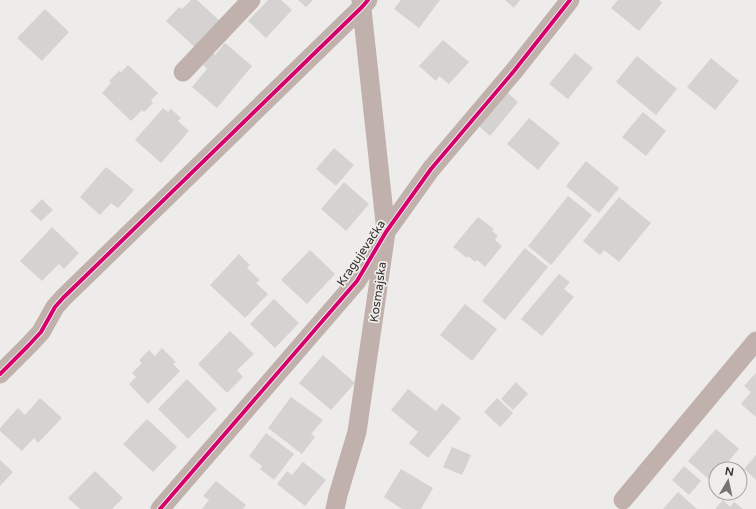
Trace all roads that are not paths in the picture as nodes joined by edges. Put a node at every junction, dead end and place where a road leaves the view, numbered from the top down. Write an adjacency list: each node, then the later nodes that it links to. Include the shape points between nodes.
1 (250, 0): 4 (street)
2 (570, 0): 5 (street, Kragujevačka, via 514,71 431,168)
3 (363, 2): 5 (street, Kosmajska); 7 (street, via 63,298 41,332)
4 (183, 72)
5 (386, 232): 9 (street, Kragujevačka, via 357,281); 10 (street, Kosmajska, via 357,432)
6 (756, 341): 8 (street)
7 (0, 374)
8 (623, 500)
9 (160, 509)
10 (334, 509)

